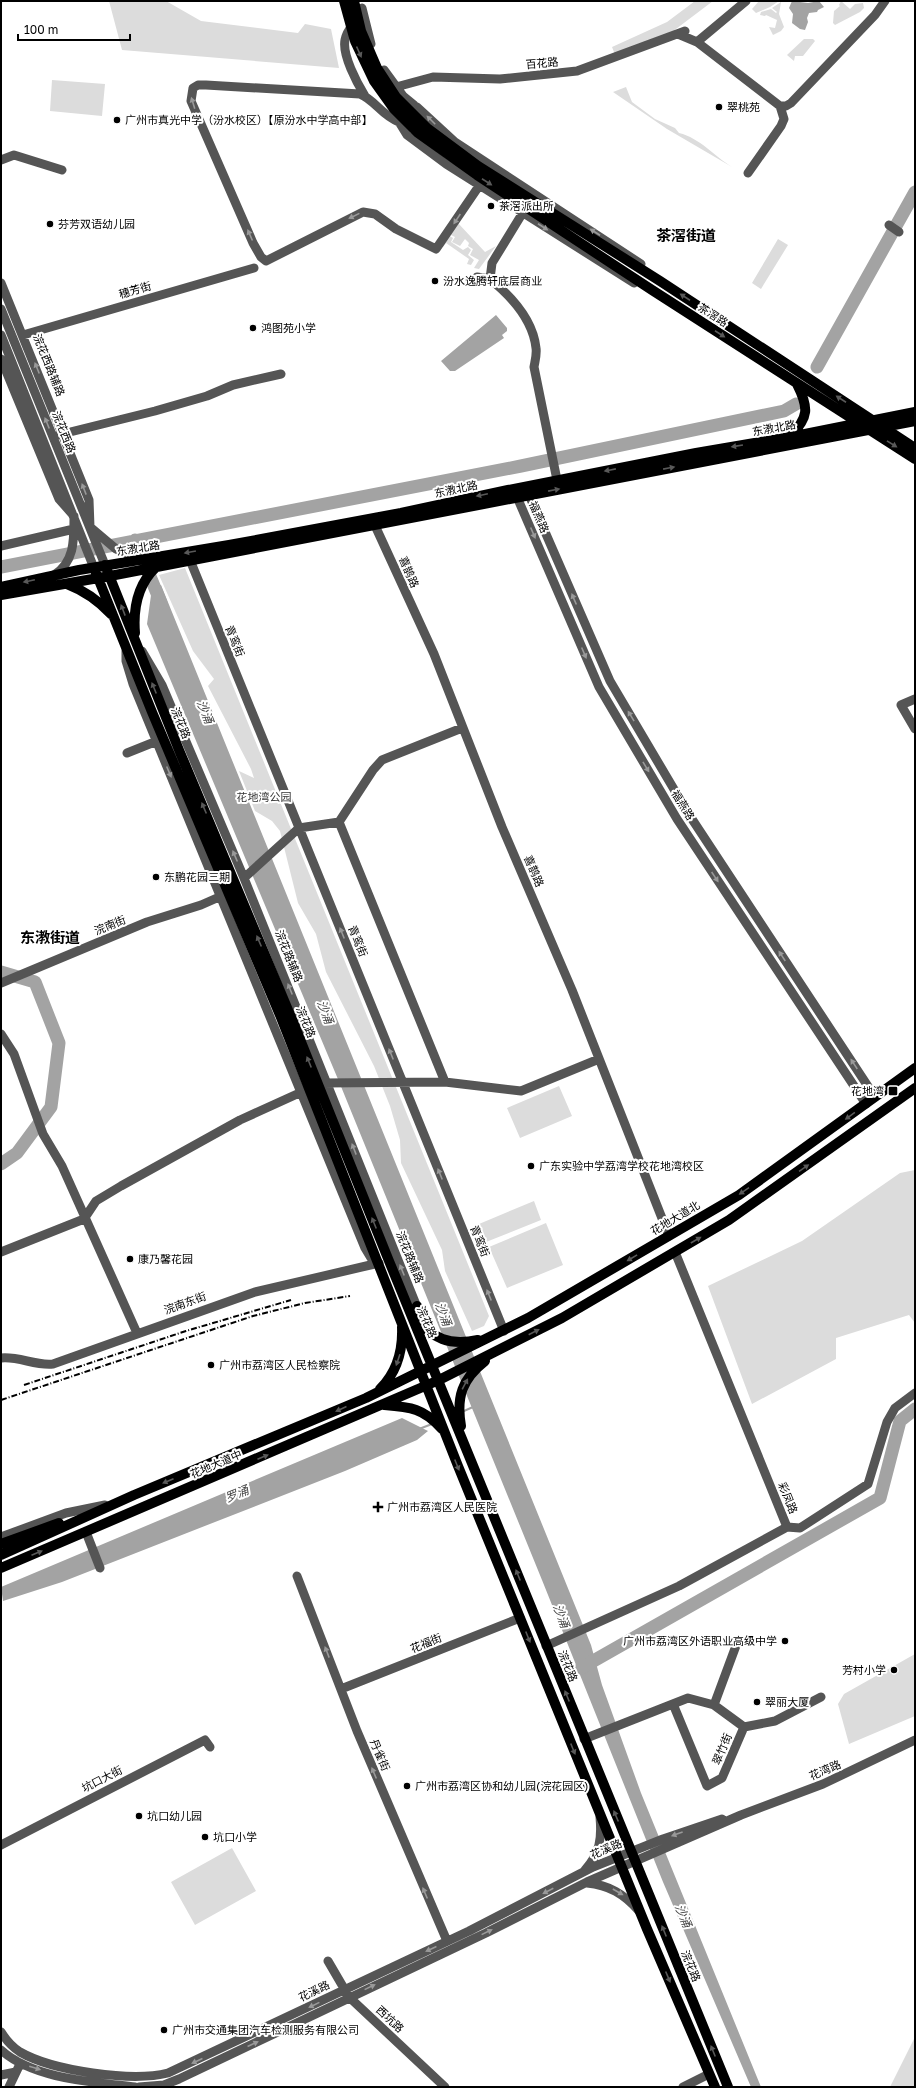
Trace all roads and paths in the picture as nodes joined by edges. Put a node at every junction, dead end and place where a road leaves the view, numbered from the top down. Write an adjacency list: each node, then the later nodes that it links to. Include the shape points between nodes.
1 (344, 1): 18 (main road, one-way to 18, via 362,59 384,95 406,121 447,154)
2 (354, 1): 18 (main road, via 368,50 386,83 410,113 432,133)
3 (746, 1): 5 (street)
4 (885, 1): 11 (street, via 875,15 791,103)
5 (697, 42): 8 (street, 百花路, via 681,33 577,71 500,78 433,77); 11 (street)
6 (345, 49): 7 (street, via 349,39 359,34 366,37); 7 (street, via 347,32 362,8); 9 (street, via 353,73)
7 (373, 49): 8 (street)
8 (396, 87): 10 (street)
9 (365, 96): 12 (street, via 384,114); 16 (street, one-way to 9, via 436,249 396,229 375,214 363,212 266,261 253,243 192,101 192,88 198,85 345,92)
10 (414, 105): 12 (street, via 401,112); 24 (street, one-way to 10, via 617,247 455,142)
11 (780, 106): 15 (street, via 784,120)
12 (399, 122): 16 (street, via 408,135 419,144)
13 (1, 160): 14 (street, via 14,155)
14 (62, 170)
15 (748, 172)
16 (479, 186): 17 (street)
17 (522, 214): 23 (street, via 492,263); 26 (street, one-way to 26, via 613,271 639,286)
18 (548, 216): 24 (main road, 茶滘路); 26 (main road, 茶滘路)
19 (889, 225): 20 (street)
20 (899, 232)
21 (254, 268): 29 (street, 穗芳街)
22 (477, 277): 23 (street)
23 (490, 279): 45 (street, via 511,298 531,328 537,349 534,367)
24 (660, 281): 34 (main road, 茶滘路, one-way to 24)
25 (1, 283): 29 (street, 浣花西路辅路)
26 (652, 290): 32 (main road, 茶滘路, one-way to 32)
27 (1, 309): 41 (street, 浣花西路, one-way to 27)
28 (1, 335): 39 (street, 浣花西路)
29 (23, 335): 40 (street, 浣花西路辅路, one-way to 29)
30 (1, 359): 39 (street)
31 (281, 374): 40 (street, via 233,385 207,396 155,411)
32 (797, 384): 36 (main road, 茶滘路); 42 (main road, via 807,407 802,423)
33 (915, 412): 34 (main road, 东漖北路)
34 (873, 420): 36 (main road, 东漖北路); 37 (main road, 茶滘路)
35 (915, 421): 37 (main road, 东漖北路)
36 (857, 423): 38 (main road, 茶滘路); 42 (main road, 东漖北路)
37 (883, 427): 38 (main road, 东漖北路); 43 (main road, 茶滘路)
38 (868, 430): 44 (main road, 茶滘路, one-way to 44); 46 (main road, 东漖北路, one-way to 38)
39 (36, 432): 48 (street, via 59,499)
40 (63, 433): 41 (street); 50 (street, 浣花西路辅路, one-way to 40, via 89,500)
41 (53, 436): 50 (street, 浣花西路)
42 (790, 438): 45 (main road, 东漖北路, one-way to 45)
43 (915, 448)
44 (915, 459)
45 (557, 480): 49 (main road, 东漖北路, one-way to 49)
46 (529, 495): 47 (main road, 东漖北路); 84 (street, 福燕路, one-way to 46, via 688,813 610,681)
47 (518, 497): 49 (main road, 东漖北路); 86 (street, 福燕路, one-way to 86, via 599,687 677,819)
48 (74, 516): 51 (street); 56 (street)
49 (374, 522): 54 (main road, 东漖北路); 55 (main road, 东漖北路, one-way to 55); 68 (street, 喜鹊路, via 434,654)
50 (90, 527): 52 (street, 浣花西路)
51 (74, 529): 53 (street); 59 (street, via 70,559)
52 (98, 538): 57 (street, 浣花西路); 58 (street)
53 (1, 546)
54 (190, 560): 55 (main road, 东漖北路); 73 (street, 青鸾街)
55 (154, 562): 58 (main road, 东漖北路)
56 (93, 563): 57 (main road, 东漖北路); 59 (main road, 东漖北路); 61 (main road, 浣花路)
57 (105, 565): 58 (main road, 东漖北路); 60 (main road, 浣花路)
58 (142, 569): 60 (main road, 东漖北路); 66 (main road, via 135,611)
59 (52, 576): 63 (main road, 东漖北路, one-way to 63)
60 (110, 576): 61 (main road, 东漖北路); 66 (main road, 浣花路, one-way to 60)
61 (98, 578): 62 (main road, 东漖北路); 65 (main road, 浣花路)
62 (65, 584): 64 (main road, 东漖北路); 65 (main road, via 92,596)
63 (1, 586)
64 (1, 595)
65 (115, 618): 70 (main road, 浣花路)
66 (136, 643): 74 (street, 浣花路辅路, one-way to 66, via 162,685 152,665); 82 (main road, 浣花路, one-way to 66)
67 (915, 699): 69 (street, via 901,706)
68 (462, 728): 72 (street, via 382,760); 78 (street, 喜鹊路)
69 (915, 729)
70 (160, 740): 71 (street); 75 (main road, 浣花路, one-way to 75)
71 (127, 753)
72 (339, 822): 73 (street); 81 (street)
73 (299, 828): 74 (street); 80 (street, 青鸾街, one-way to 73)
74 (244, 878): 82 (street, 浣花路辅路, one-way to 74)
75 (225, 894): 76 (street, 浣南街, via 201,905 147,922); 82 (main road, 浣花路, via 249,953)
76 (1, 982)
77 (1, 1034): 87 (street, via 14,1054 43,1134 62,1166)
78 (599, 1059): 81 (street, via 521,1091); 88 (street, 喜鹊路)
79 (915, 1068): 84 (main road, 花地大道北)
80 (402, 1082): 81 (street); 82 (street); 95 (street, 青鸾街, one-way to 80)
81 (445, 1082)
82 (314, 1087): 85 (main road, 浣花路); 87 (street, via 234,1123 121,1186 96,1201); 92 (street, 浣花路辅路, one-way to 82)
83 (915, 1088): 90 (main road, one-way to 83, via 729,1220)
84 (875, 1097): 86 (main road, 花地大道北)
85 (315, 1101): 91 (main road, 浣花路); 92 (main road, 浣花路, one-way to 85)
86 (866, 1104): 88 (main road, 花地大道北, one-way to 88, via 739,1195)
87 (84, 1219): 89 (street); 96 (street)
88 (669, 1236): 95 (main road, 花地大道北, one-way to 95, via 588,1285)
89 (1, 1252)
90 (675, 1252): 98 (main road, one-way to 90, via 562,1318); 111 (street, 彩凤路)
91 (379, 1263): 93 (main road, 浣花路); 96 (street, 浣南东街, via 267,1288)
92 (413, 1308): 94 (main road, 浣花路); 94 (main road)
93 (402, 1322): 101 (main road, 浣花路); 104 (main road, one-way to 104, via 398,1362 388,1381)
94 (423, 1331): 97 (main road, via 441,1339 460,1343); 100 (main road, 浣花路)
95 (504, 1331): 97 (main road, 花地大道北)
96 (137, 1333): 99 (street, 浣南东街, via 53,1364 44,1365 10,1357)
97 (482, 1340): 100 (main road, 花地大道北)
98 (493, 1354): 102 (main road); 107 (main road, one-way to 98, via 462,1388 471,1374)
99 (1, 1358)
100 (433, 1366): 101 (main road, 花地大道中); 102 (main road, 浣花路)
101 (422, 1372): 103 (main road, 浣花路); 104 (main road, 花地大道中)
102 (439, 1380): 103 (main road, 花地大道中); 107 (main road, 浣花路)
103 (427, 1385): 106 (main road, 花地大道中); 108 (main road, 浣花路)
104 (376, 1393): 106 (main road); 109 (main road, 花地大道中, one-way to 109)
105 (915, 1393): 111 (street, via 895,1408 887,1422 868,1484 800,1528)
106 (382, 1405): 108 (main road, via 417,1409 428,1415); 112 (main road, 花地大道中, one-way to 106)
107 (458, 1420): 121 (main road, 浣花路, one-way to 107, via 464,1443)
108 (442, 1429): 119 (main road, 浣花路, one-way to 119)
109 (134, 1495): 110 (main road); 115 (main road, 花地大道中)
110 (108, 1505): 113 (street, via 66,1513); 114 (main road)
111 (787, 1527): 121 (street, 彩凤路, via 678,1586)
112 (86, 1532): 116 (main road, 花地大道中, one-way to 112); 117 (street)
113 (1, 1537)
114 (1, 1544)
115 (1, 1555)
116 (1, 1568)
117 (100, 1568)
118 (297, 1576): 122 (street, 丹雀街, one-way to 118)
119 (520, 1618): 122 (street, 花福街); 130 (main road, 浣花路, one-way to 130)
120 (737, 1643): 125 (street)
121 (546, 1646): 127 (main road, 浣花路, one-way to 121)
122 (341, 1689): 137 (street, 丹雀街, one-way to 122)
123 (821, 1697): 126 (street, via 775,1721)
124 (673, 1704): 125 (street, 翠竹街, via 688,1698); 126 (street, 翠竹街, via 707,1786 722,1778); 127 (street, 翠竹街)
125 (714, 1705): 126 (street, 翠竹街)
126 (744, 1727)
127 (584, 1739): 132 (main road, 浣花路, one-way to 127)
128 (915, 1740): 132 (street, 花湾路, via 824,1784)
129 (210, 1747): 131 (street, 坑口大街, via 205,1740)
130 (600, 1812): 133 (main road, 浣花路); 134 (street, via 598,1852)
131 (1, 1845)
132 (638, 1854): 133 (street, 花溪路); 151 (main road, 浣花路, one-way to 132)
133 (620, 1861): 134 (street, 花溪路); 135 (street, 花溪路); 136 (main road, 浣花路)
134 (582, 1873): 137 (street, 花溪路, one-way to 137)
135 (585, 1883): 136 (street, one-way to 136, via 600,1884 623,1894); 139 (street, 花溪路, one-way to 135)
136 (642, 1915): 143 (main road, 浣花路, one-way to 143)
137 (447, 1941): 139 (street, 花溪路, one-way to 139)
138 (328, 1961): 139 (street, 西坑路)
139 (347, 1993): 140 (street, 花溪路, one-way to 140, via 184,2066 153,2077 100,2073 35,2059 16,2049); 147 (street, 花溪路, one-way to 139, via 179,2079); 148 (street, 西坑路)
140 (1, 2032)
141 (1, 2050): 142 (street)
142 (18, 2068): 144 (street); 145 (street); 146 (street, one-way to 146)
143 (709, 2074): 149 (street); 150 (main road, 浣花路)
144 (1, 2075)
145 (9, 2087)
146 (135, 2087)
147 (139, 2087)
148 (446, 2087)
149 (683, 2087)
150 (715, 2087)
151 (728, 2087)

